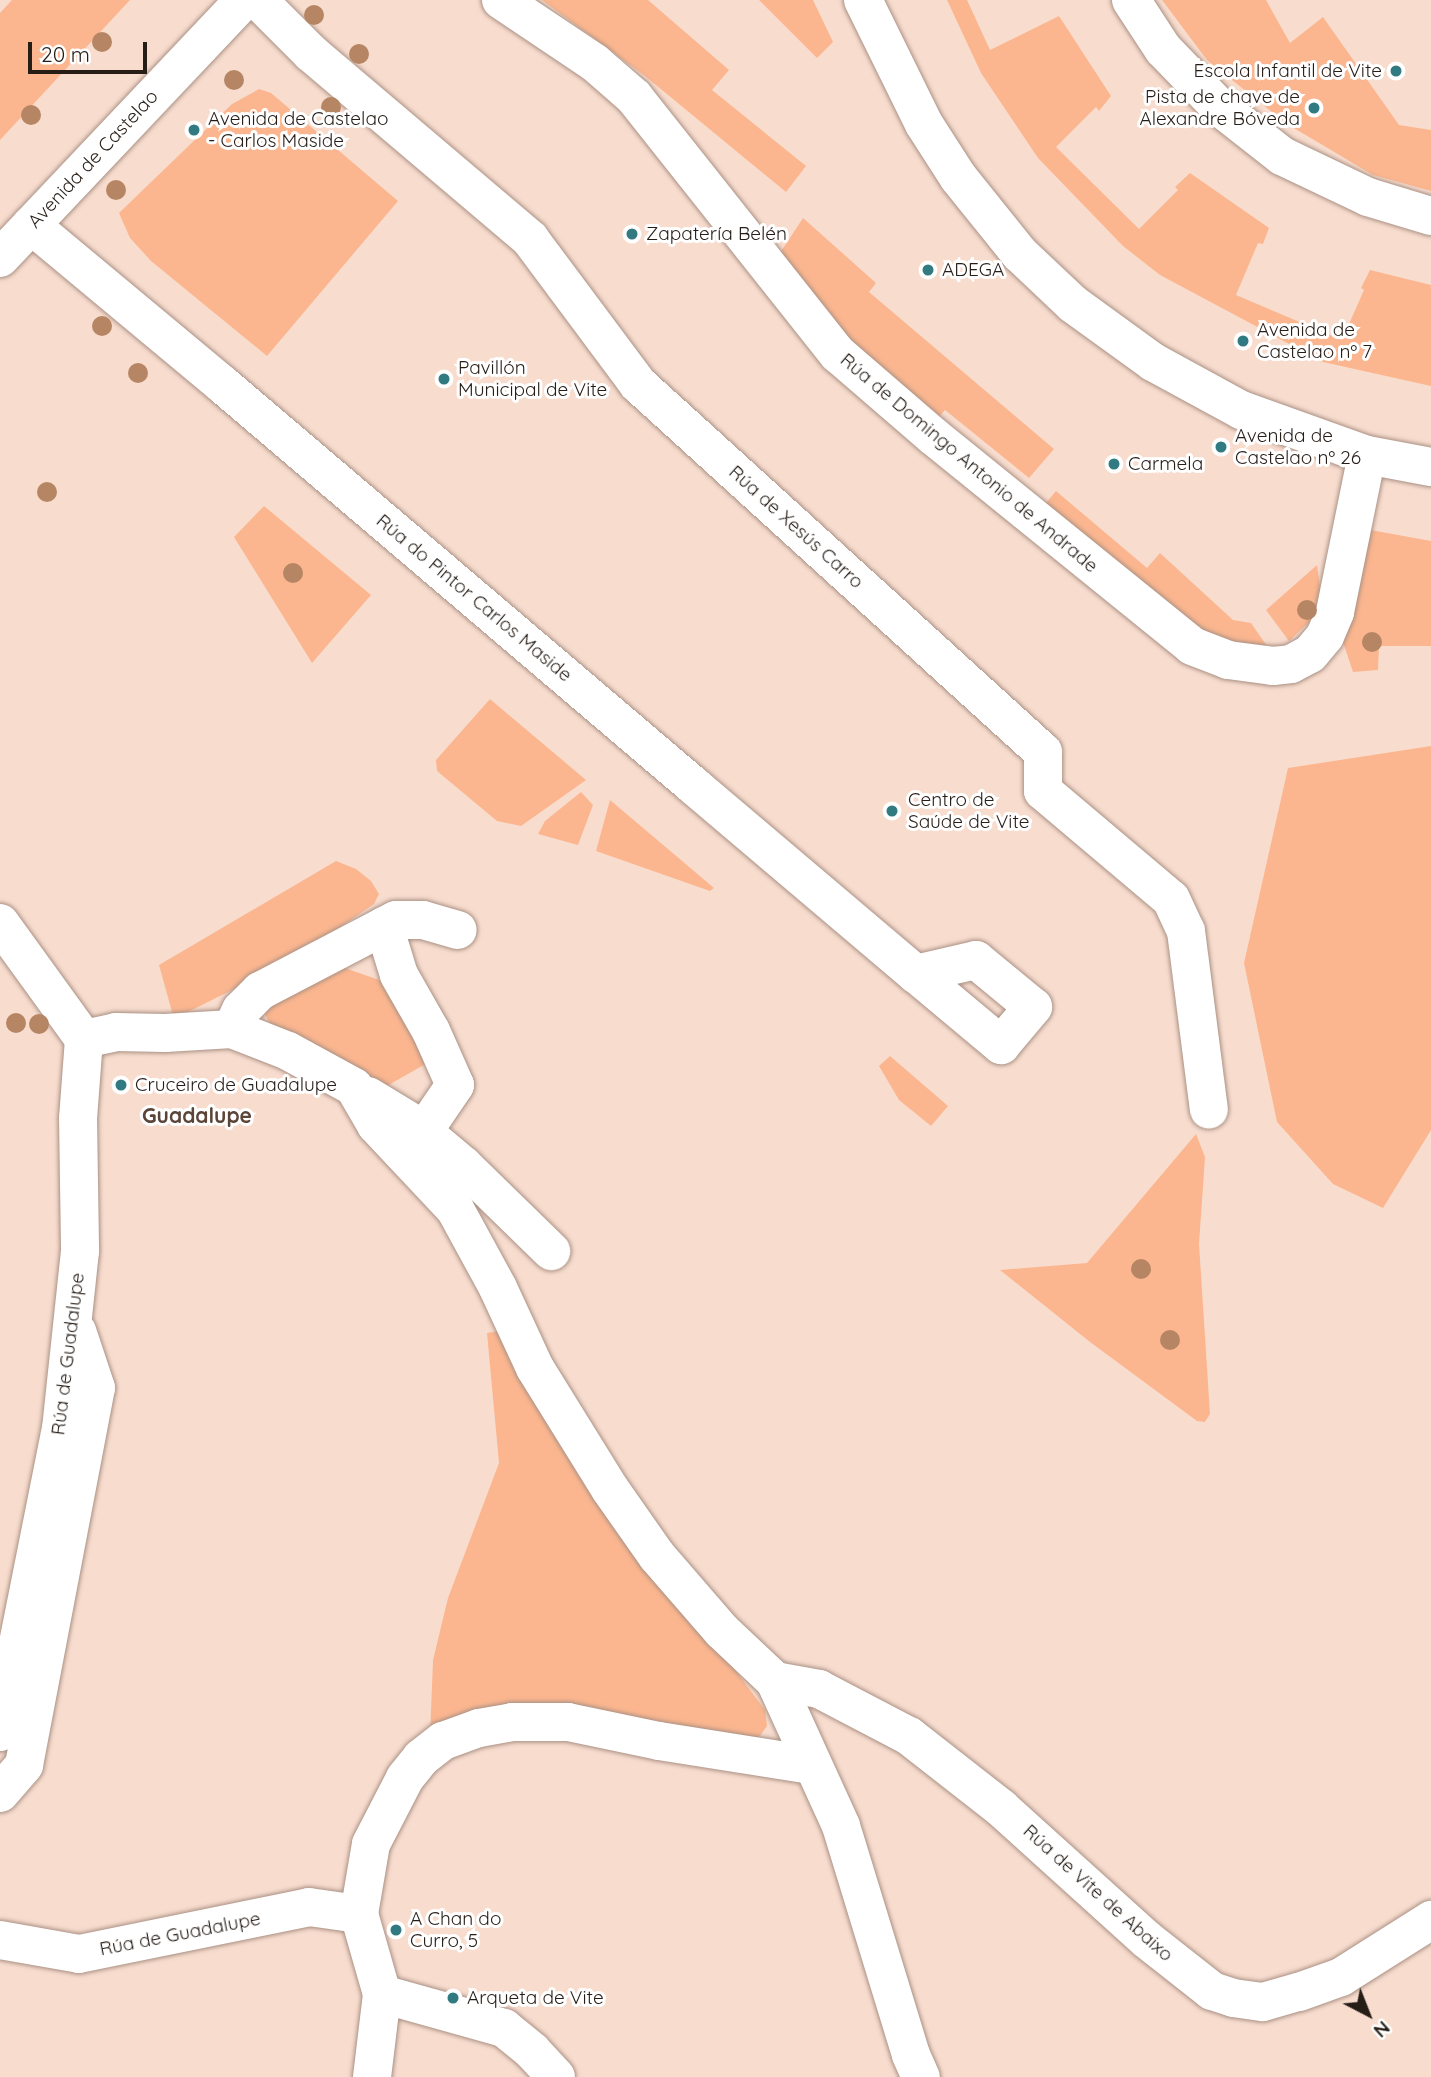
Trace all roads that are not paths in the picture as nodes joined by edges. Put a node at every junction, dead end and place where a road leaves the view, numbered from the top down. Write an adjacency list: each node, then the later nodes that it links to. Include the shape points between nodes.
1 (244, 0): 7 (street, Avenida de Castelao)
2 (258, 0): 20 (street, Rúa de Xesús Carro, via 311,53 530,239 638,383 1043,752 1043,791 1171,899 1186,931)
3 (501, 0): 9 (street, Rúa de Domingo Antonio de Andrade, via 595,63 634,97 838,354 985,480 1192,646 1228,660 1262,665 1290,664 1310,653 1325,636 1335,612)
4 (863, 0): 9 (street, via 940,150 997,228 1045,279 1110,331 1194,387 1283,428)
5 (1130, 0): 6 (street, via 1163,49 1217,105 1282,156 1368,197)
6 (1431, 216)
7 (31, 225): 8 (street, Avenida de Castelao); 15 (street, Rúa do Pintor Carlos Maside)
8 (0, 258)
9 (1367, 455): 10 (street)
10 (1431, 467)
11 (0, 923): 16 (street)
12 (384, 926): 13 (street, via 396,920 423,920); 17 (street, via 260,992 240,1010); 21 (street, via 399,975 432,1031 455,1085)
13 (458, 930)
14 (0, 944): 16 (street)
15 (916, 974)
16 (45, 981): 18 (street)
17 (232, 1029): 18 (street, via 116,1032); 19 (street, via 288,1051)
18 (84, 1039): 23 (street, Rúa de Guadalupe, via 78,1118 80,1251)
19 (354, 1087): 21 (street); 24 (street, via 376,1125 455,1209 535,1368 649,1545 722,1631)
20 (1209, 1110)
21 (423, 1132): 22 (street)
22 (551, 1251)
23 (73, 1318): 25 (street, Rúa de Guadalupe, via 61,1428); 27 (street, via 96,1388 24,1765)
24 (775, 1681): 26 (street); 29 (street, Rúa de Vite de Abaixo, via 819,1689 909,1736 1001,1808 1146,1939 1212,1991 1262,2002 1299,1992 1341,1977)
25 (0, 1732)
26 (811, 1765): 28 (street, via 568,1723 512,1722 479,1728 443,1741 405,1778 371,1844); 34 (street, via 841,1826)
27 (0, 1793)
28 (359, 1914): 30 (street, Rúa de Guadalupe, via 309,1907 79,1954); 31 (street)
29 (1431, 1920)
30 (0, 1940)
31 (382, 1994): 32 (street); 33 (street, via 504,2028)
32 (372, 2077)
33 (556, 2077)
34 (921, 2077)

